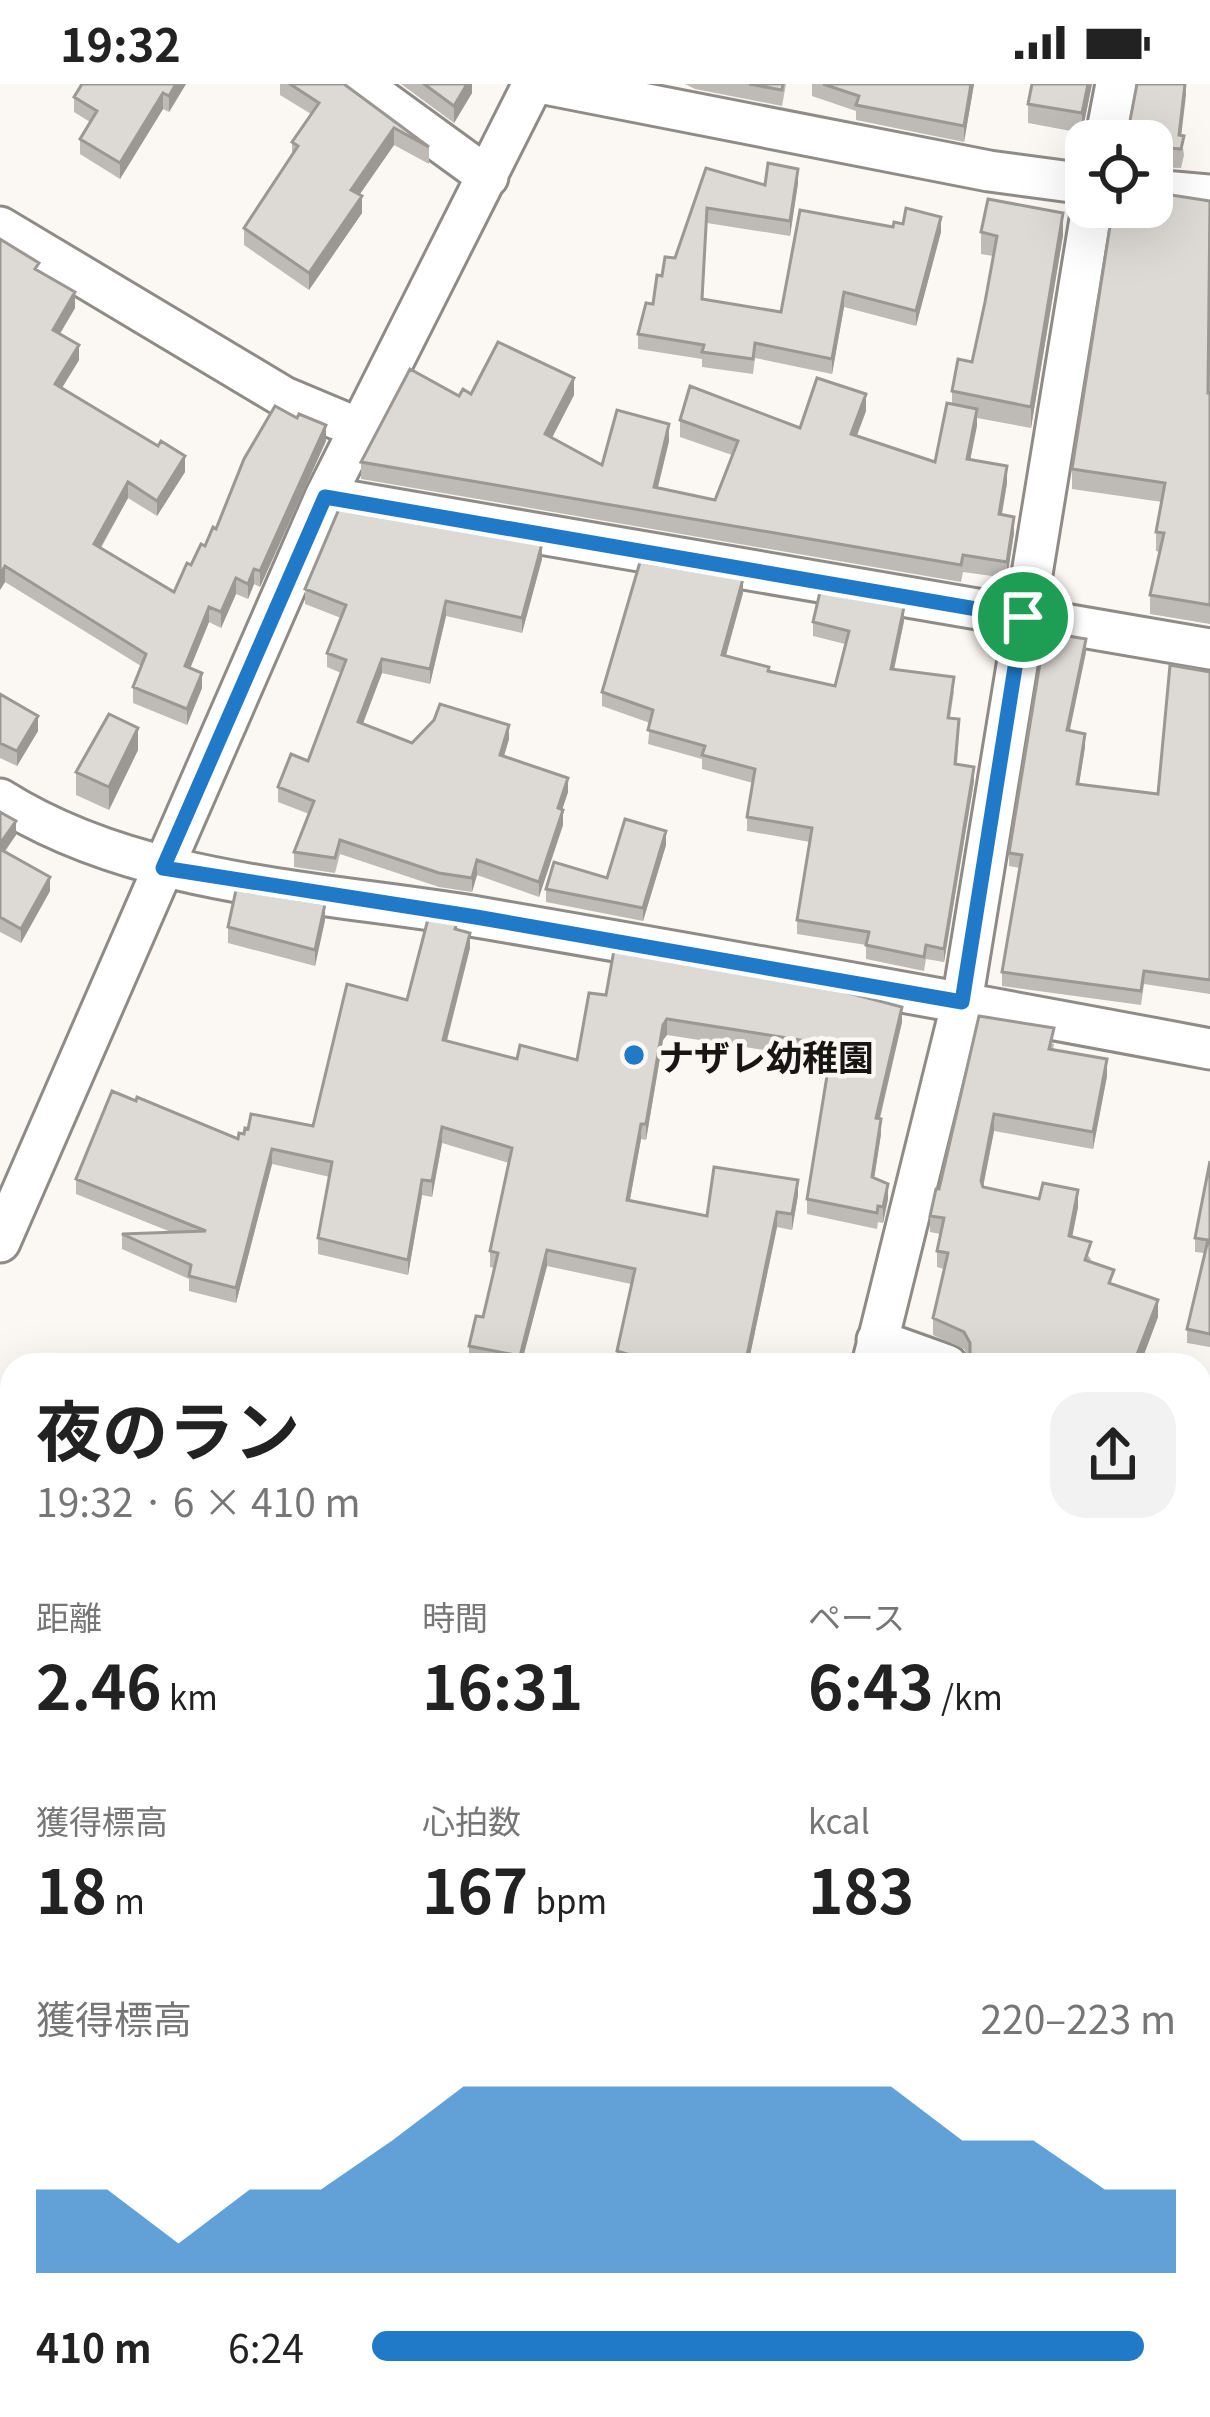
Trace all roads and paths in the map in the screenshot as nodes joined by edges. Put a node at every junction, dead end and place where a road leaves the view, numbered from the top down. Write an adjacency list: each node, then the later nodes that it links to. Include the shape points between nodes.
1 (360, 84): 6 (street)
2 (533, 84): 6 (street)
3 (545, 84): 7 (street)
4 (1115, 84): 5 (street)
5 (1109, 120)
6 (488, 178): 12 (street)
7 (1065, 181)
8 (1173, 192): 9 (street)
9 (1210, 195)
10 (0, 227): 12 (street, via 284,397)
11 (1089, 228): 14 (street)
12 (358, 428): 13 (street)
13 (325, 497): 14 (street); 17 (street)
14 (1023, 617): 15 (street); 18 (street)
15 (1210, 650)
16 (0, 799): 17 (street, via 37,822)
17 (163, 868): 18 (street); 20 (street)
18 (962, 1002): 19 (street); 21 (street)
19 (1210, 1049)
20 (0, 1242)
21 (874, 1353)

